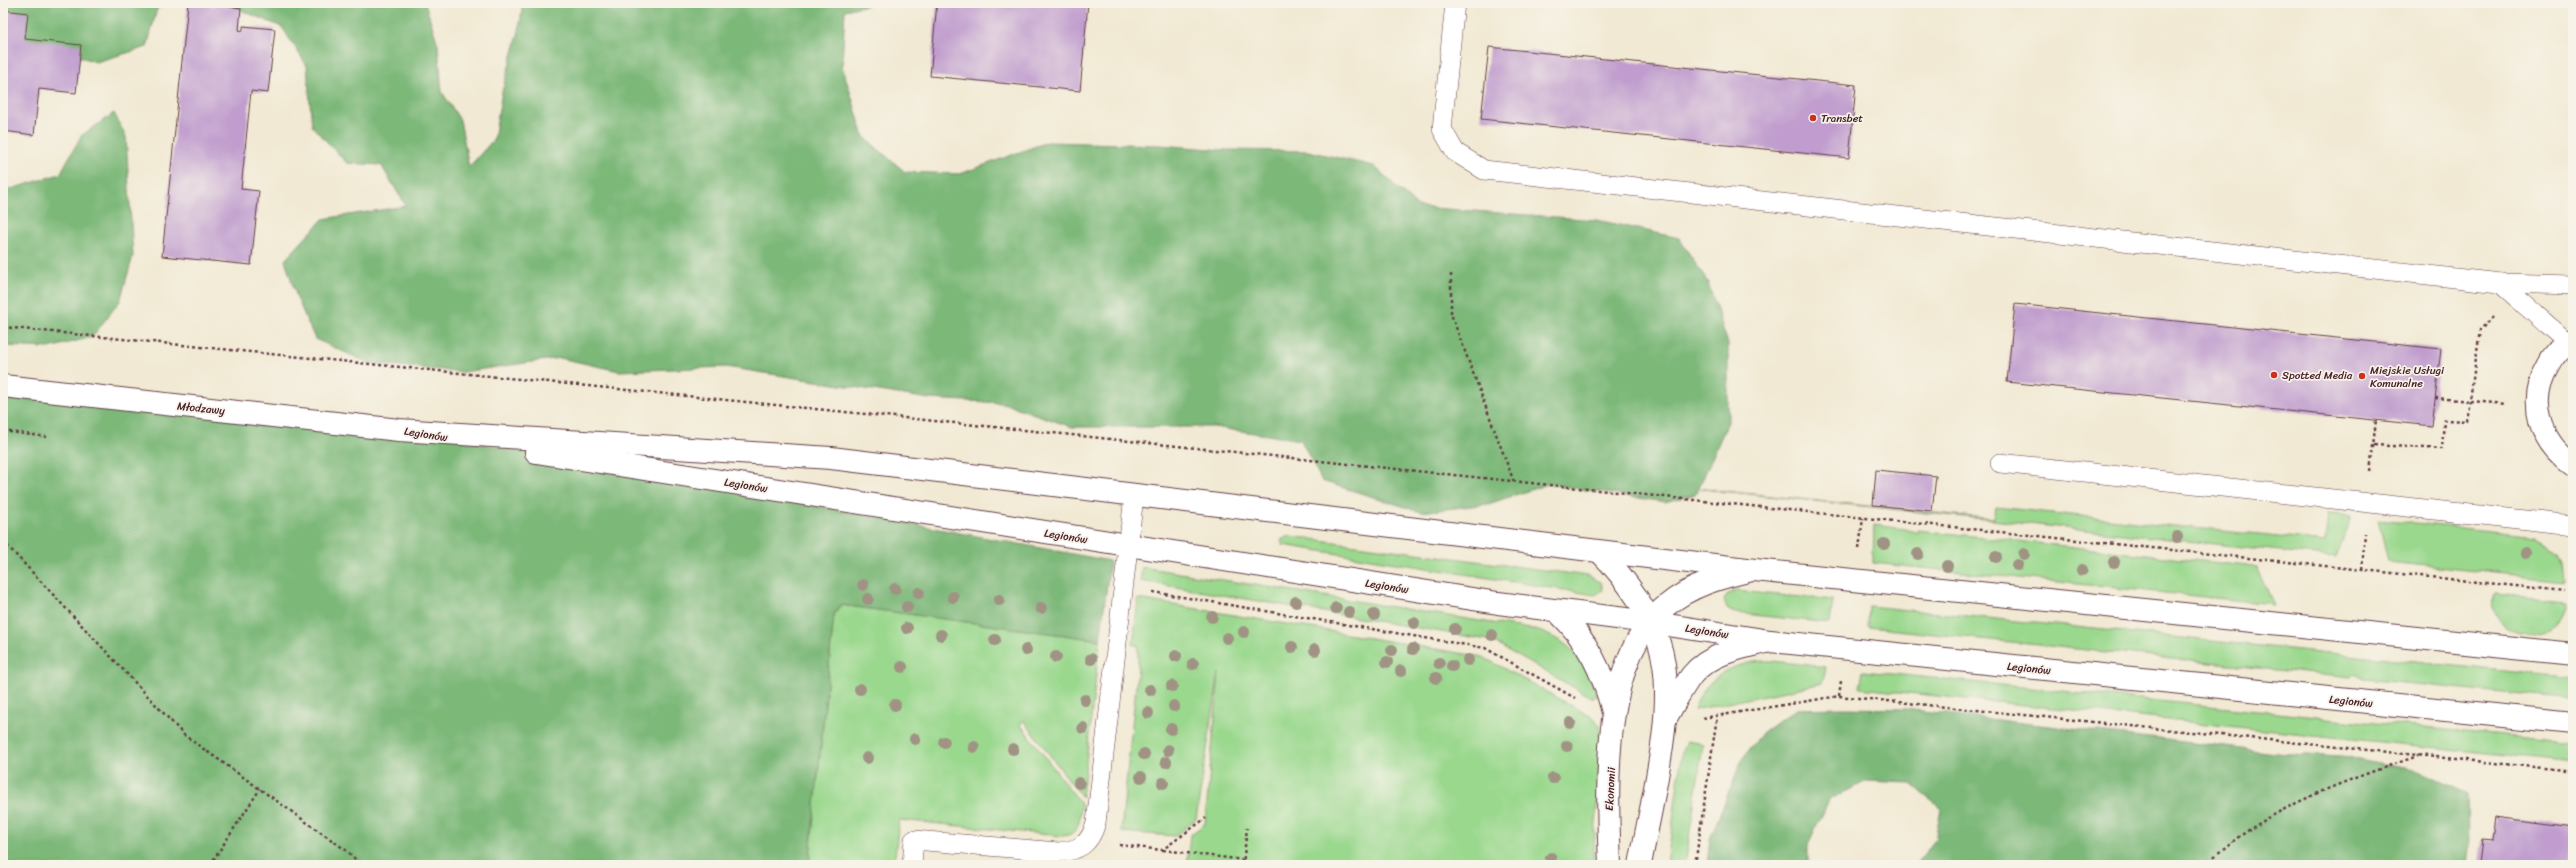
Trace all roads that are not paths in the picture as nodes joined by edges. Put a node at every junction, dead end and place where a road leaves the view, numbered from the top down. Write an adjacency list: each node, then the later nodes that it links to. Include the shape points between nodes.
1 (1455, 3): 2 (lane, via 1442,129 1455,152 1484,170)
2 (2500, 283): 3 (lane); 4 (lane)
3 (2573, 285)
4 (2570, 342): 8 (main road, via 2552,357 2542,376 2537,398 2539,419 2547,439 2561,456)
5 (3, 386): 6 (main road, Młodzawy)
6 (399, 430): 9 (main road, Legionów, via 832,458); 11 (main road, Legionów)
7 (2000, 463): 10 (lane)
8 (2573, 465)
9 (1134, 496): 11 (lane); 12 (main road, Legionów)
10 (2573, 525)
11 (1127, 545): 14 (main road, Legionów); 21 (lane, via 1096,824 1092,836 1084,846 1072,852 914,840)
12 (1600, 552): 13 (main road, Legionów); 15 (main road, via 1635,592)
13 (1755, 570): 15 (main road, Ekonomii, via 1715,579 1692,589 1666,605); 17 (main road, Legionów)
14 (1558, 612): 15 (main road, Legionów); 18 (main road, Ekonomii, via 1574,628 1594,657 1607,687)
15 (1650, 622): 16 (main road, Legionów); 18 (main road, Ekonomii, via 1630,654); 19 (main road, via 1660,644)
16 (1770, 640): 19 (main road, via 1724,653 1692,674); 20 (main road, Legionów)
17 (2573, 654)
18 (1613, 713): 22 (main road, Ekonomii, via 1608,817)
19 (1666, 718): 23 (main road)
20 (2573, 723)
21 (912, 865)
22 (1610, 865)
23 (1640, 865)

